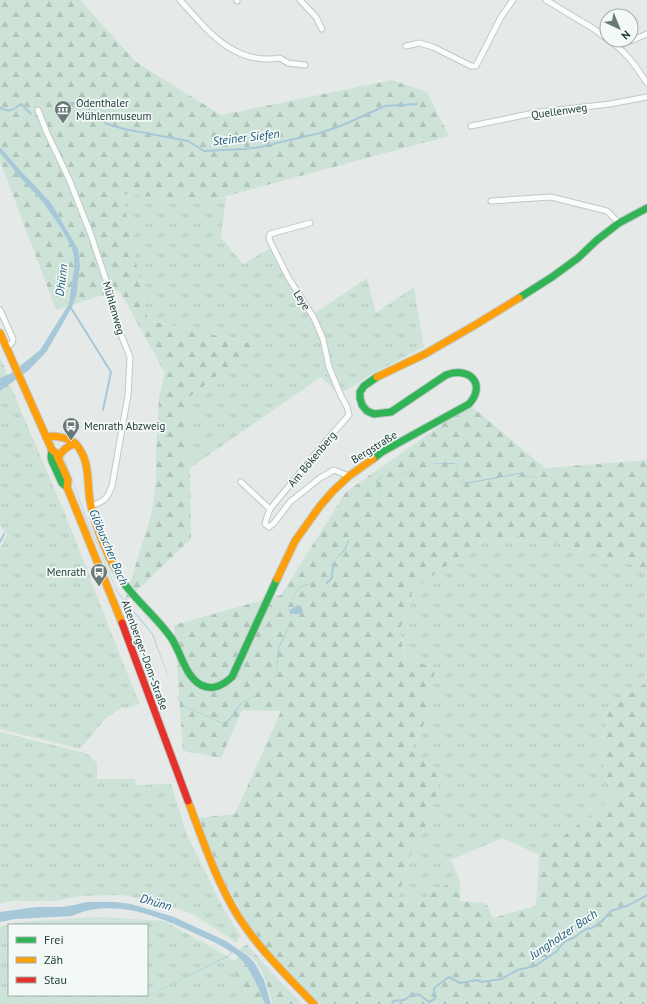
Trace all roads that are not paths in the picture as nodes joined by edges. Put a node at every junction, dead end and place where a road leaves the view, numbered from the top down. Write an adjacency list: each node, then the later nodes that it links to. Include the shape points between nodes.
1 (180, 0): 9 (street, via 212,35 236,52 255,58 280,58 288,63)
2 (300, 0): 5 (street, via 316,17)
3 (513, 0): 7 (street, via 501,17 476,66 471,66 433,47 419,43)
4 (546, 0): 6 (street)
5 (322, 29)
6 (599, 33)
7 (406, 46)
8 (620, 48): 10 (street, via 633,61)
9 (305, 65)
10 (647, 83)
11 (647, 97): 13 (street, Quellenweg, via 539,112)
12 (38, 110): 29 (street, Mühlenweg, via 91,235 118,328 130,357 128,395 112,486 106,499)
13 (471, 126)
14 (491, 201): 17 (street, via 550,197 607,211)
15 (647, 208): 17 (street, Bergstraße)
16 (310, 223): 21 (street, Leye, via 270,234 269,238 288,277 314,318 323,339 329,368)
17 (619, 223): 26 (street, Bergstraße, via 552,277 425,354 364,386 360,392 362,405 374,414 391,412 446,375 455,372 471,376 476,391 469,404 382,452)
18 (0, 310): 20 (street, via 13,339)
19 (0, 333): 20 (street, Altenberger-Dom-Straße)
20 (6, 347): 22 (street, Altenberger-Dom-Straße)
21 (347, 407): 30 (street, Am Bökenberg, via 349,415)
22 (46, 437): 23 (street, via 53,435); 24 (street, Altenberger-Dom-Straße)
23 (75, 443): 25 (street, via 65,448); 29 (street, Bergstraße, via 85,461)
24 (52, 450): 25 (street, Altenberger-Dom-Straße); 28 (street, Altenberger-Dom-Straße, via 52,461 62,483)
25 (58, 458): 28 (street, Altenberger-Dom-Straße, via 68,480)
26 (349, 476): 29 (street, Bergstraße, via 320,506 295,541 232,677 215,688 206,687 193,678 168,633 123,582 107,551); 30 (street, Am Bökenberg, via 334,470 320,478 290,502 269,527 265,524)
27 (241, 482): 30 (street)
28 (67, 487): 31 (street, Altenberger-Dom-Straße, via 214,869 249,932 284,974)
29 (91, 506)
30 (270, 509)
31 (314, 1004)

